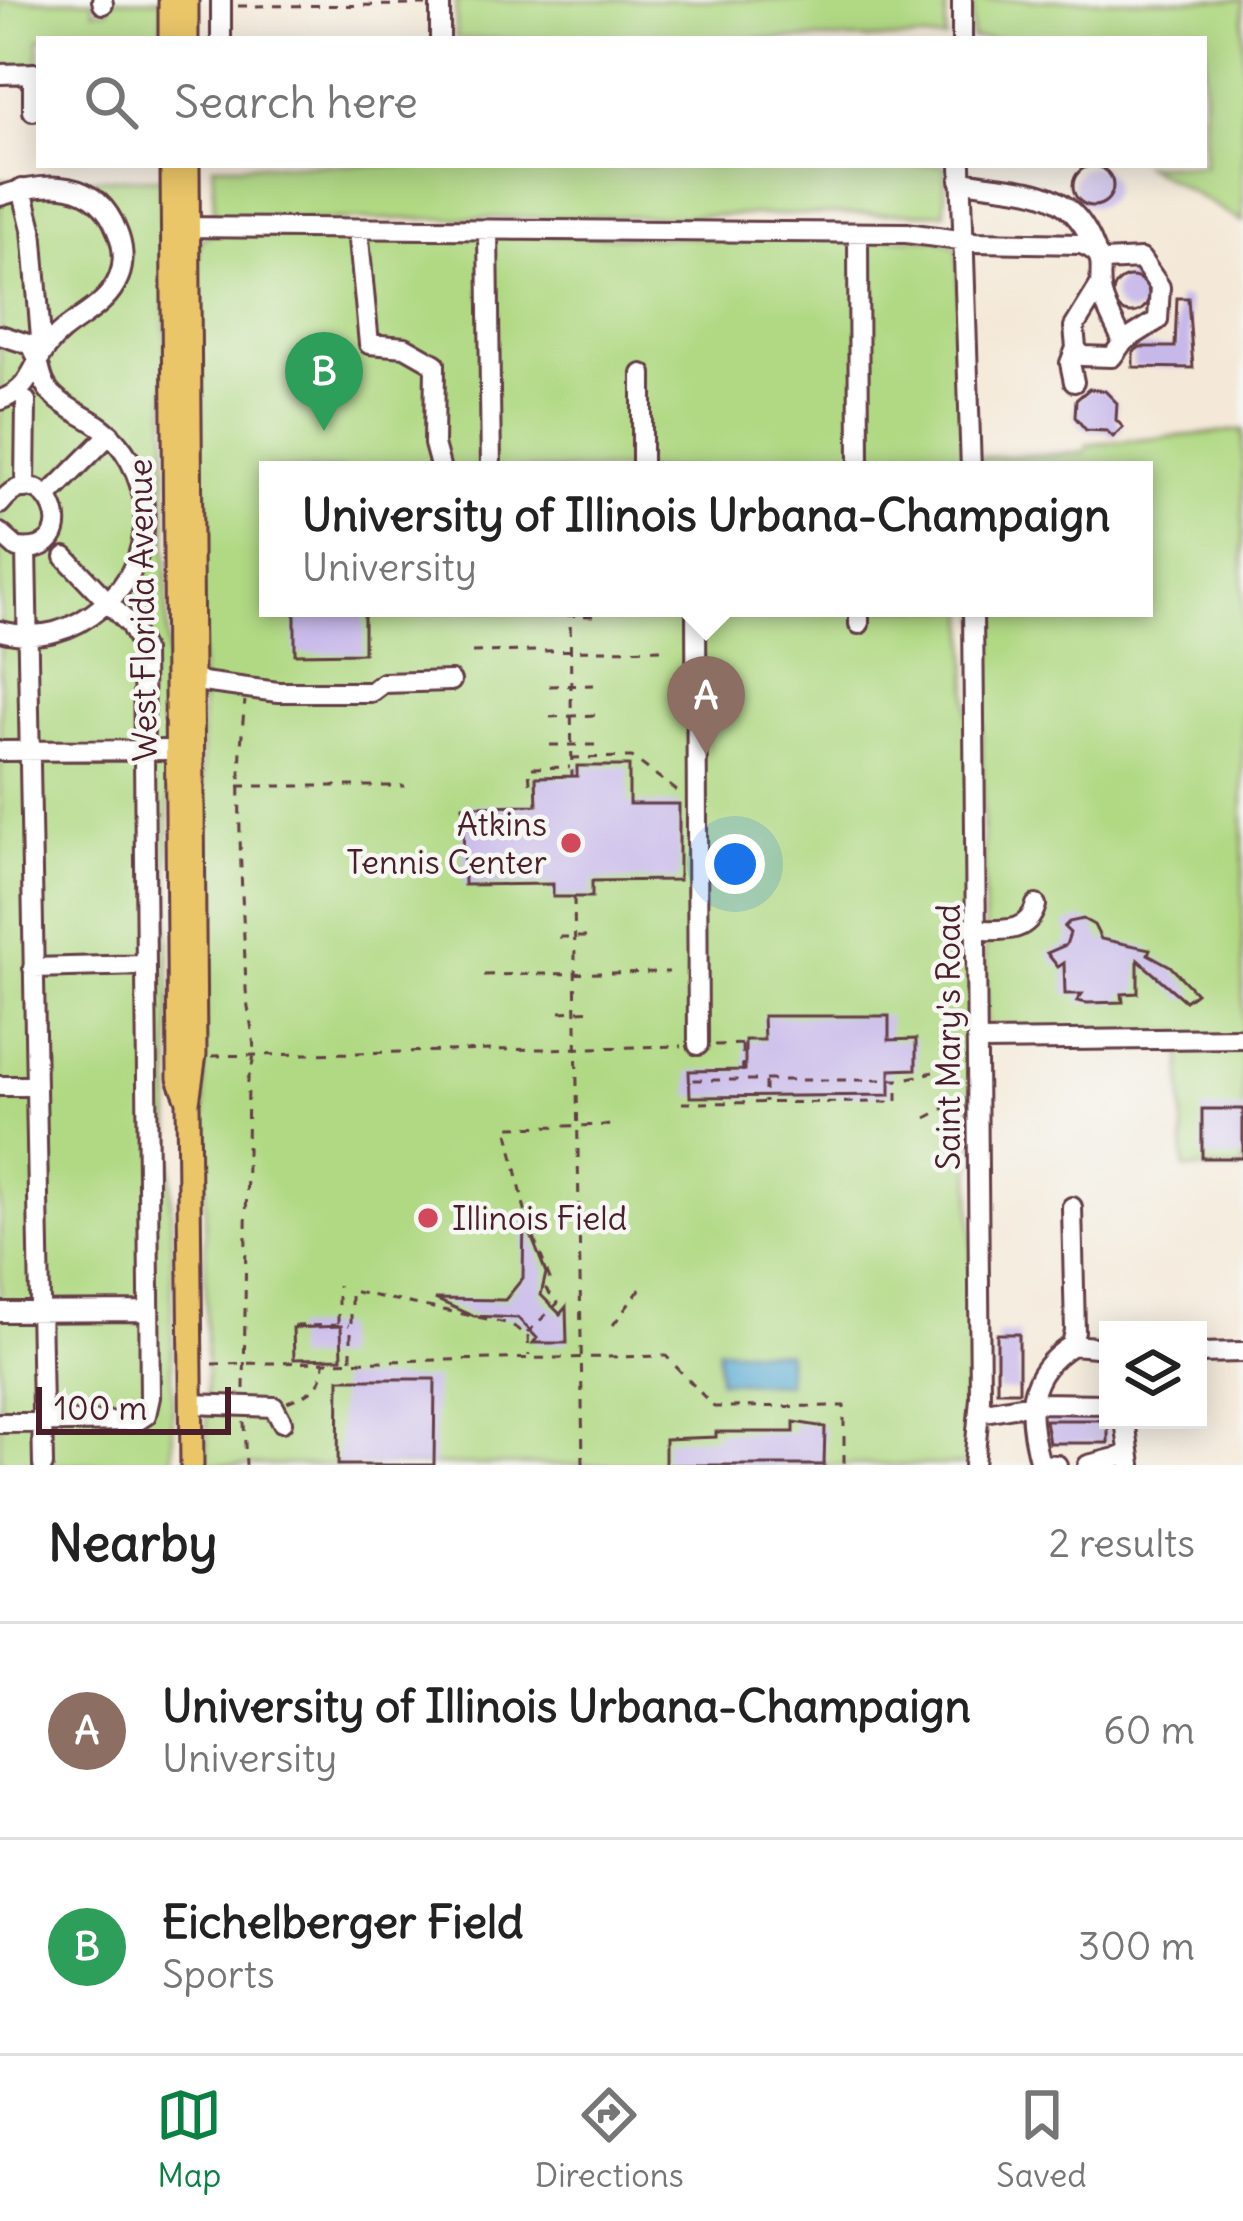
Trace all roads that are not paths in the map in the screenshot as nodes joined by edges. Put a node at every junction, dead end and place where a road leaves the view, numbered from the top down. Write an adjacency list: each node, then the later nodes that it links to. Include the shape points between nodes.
1 (170, 0): 6 (main road)
2 (187, 0): 7 (main road)
3 (962, 0): 10 (street)
4 (434, 2): 9 (street)
5 (226, 3): 8 (street)
6 (170, 36)
7 (187, 36)
8 (221, 36)
9 (440, 36)
10 (962, 36)
11 (0, 74): 12 (street)
12 (36, 74): 13 (street)
13 (33, 111)
14 (172, 168): 19 (main road, West Florida Avenue)
15 (188, 168): 19 (main road, West Florida Avenue)
16 (961, 173): 23 (street); 24 (street, via 1060,202 1084,222)
17 (22, 189): 18 (street); 26 (street, via 59,185 88,194 120,238 118,280); 28 (street)
18 (0, 196)
19 (180, 226): 20 (street); 53 (main road, West Florida Avenue)
20 (358, 229): 21 (street); 37 (street, via 369,344 405,347 435,364)
21 (488, 230): 22 (street); 38 (street)
22 (858, 233): 23 (street); 40 (street)
23 (962, 238): 24 (street, via 1063,242); 41 (street)
24 (1100, 255): 25 (street); 29 (street, via 1141,259 1160,287 1158,320)
25 (1100, 285): 29 (street); 30 (street, via 1074,327)
26 (62, 334): 28 (street); 31 (street)
27 (8, 336): 28 (street); 31 (street, via 31,345)
28 (41, 338)
29 (1123, 342): 30 (street, via 1112,358 1082,356)
30 (1076, 348): 33 (street)
31 (39, 365): 34 (street); 35 (street)
32 (642, 374): 39 (street)
33 (1074, 382)
34 (11, 399): 35 (street); 42 (street)
35 (62, 404): 36 (street)
36 (110, 434): 43 (street); 48 (street, via 128,456 146,507 136,563)
37 (439, 461)
38 (490, 461)
39 (642, 461)
40 (859, 461)
41 (971, 461)
42 (25, 488): 43 (street); 44 (street)
43 (47, 496): 46 (street, via 56,526 45,543)
44 (2, 498)
45 (2, 539): 46 (street)
46 (26, 549): 52 (street)
47 (65, 556): 48 (street)
48 (109, 601): 52 (street, via 64,631); 55 (street, via 143,650)
49 (696, 617): 65 (street)
50 (973, 617): 60 (street, Saint Mary's Road)
51 (0, 631): 52 (street)
52 (29, 638): 57 (street)
53 (184, 679): 54 (street, via 371,692 383,683); 56 (main road, West Florida Avenue); 66 (main road, West Florida Avenue)
54 (451, 681)
55 (142, 750): 56 (street); 57 (street); 61 (street)
56 (176, 750): 66 (main road, West Florida Avenue)
57 (32, 751): 58 (street); 62 (street)
58 (0, 752)
59 (1036, 905): 60 (street, via 1015,929)
60 (977, 930): 64 (street, Saint Mary's Road)
61 (143, 965): 62 (street); 70 (street)
62 (32, 968): 68 (street)
63 (1243, 1038): 64 (street)
64 (979, 1041): 80 (street, Saint Mary's Road)
65 (698, 1045)
66 (195, 1055): 78 (main road, via 188,1102)
67 (0, 1086): 68 (street)
68 (34, 1086): 72 (street)
69 (1072, 1207): 73 (street)
70 (149, 1311): 72 (street); 83 (street, via 146,1415 123,1424)
71 (0, 1312): 72 (street)
72 (38, 1312): 83 (street)
73 (1072, 1345): 74 (street); 77 (street, via 1043,1366)
74 (1099, 1347)
75 (1243, 1352): 76 (street)
76 (1207, 1354)
77 (1033, 1403): 79 (street); 80 (street); 89 (street, via 1040,1464)
78 (191, 1404): 81 (street, via 244,1402); 87 (main road)
79 (1099, 1404)
80 (979, 1413): 88 (street, Saint Mary's Road)
81 (278, 1414)
82 (0, 1423): 83 (street)
83 (40, 1423): 86 (street)
84 (1126, 1429): 85 (street)
85 (1129, 1460): 90 (street)
86 (43, 1465)
87 (192, 1465)
88 (974, 1465)
89 (1057, 1465)
90 (1088, 1465)

